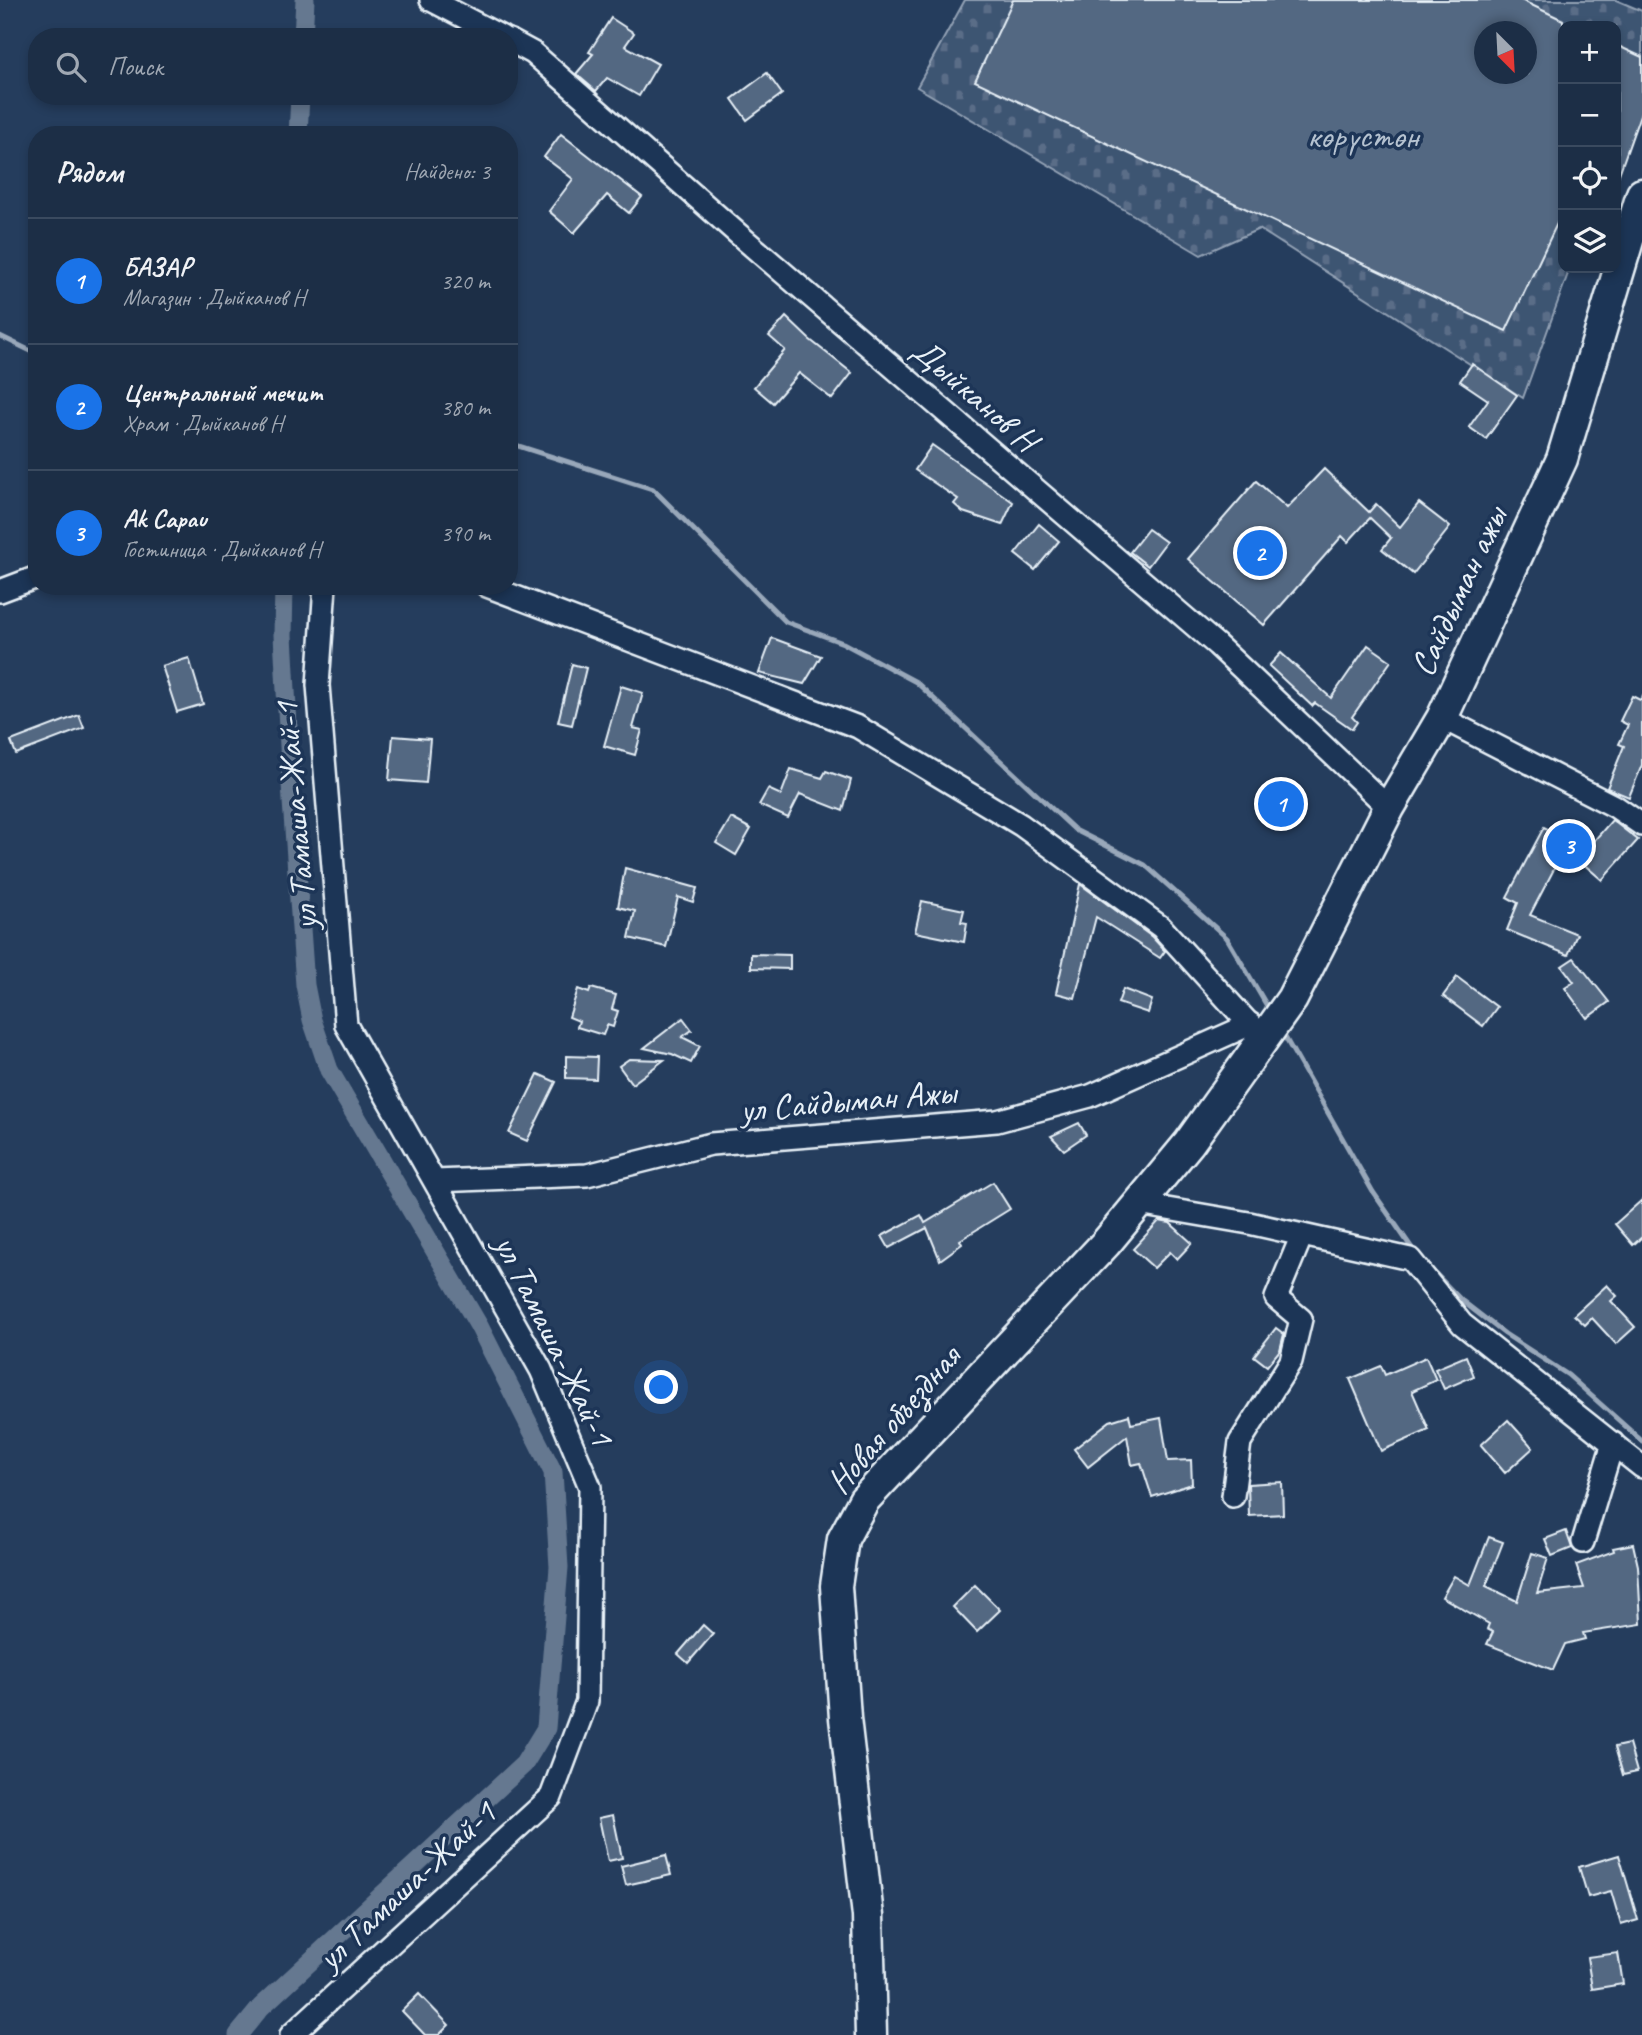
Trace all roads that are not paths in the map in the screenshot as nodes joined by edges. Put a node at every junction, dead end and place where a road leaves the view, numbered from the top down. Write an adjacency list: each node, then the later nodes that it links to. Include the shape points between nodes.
1 (431, 0): 2 (street)
2 (485, 28)
3 (518, 45): 10 (street, Дыйканов Н, via 533,53 1217,645)
4 (1642, 194): 9 (main road, Сайдыман ажы, via 1562,459)
5 (28, 580): 6 (street)
6 (0, 591)
7 (324, 595): 13 (street, ул Тамаша-Жай-1, via 318,685 346,1026)
8 (511, 595): 12 (street, via 858,727 1021,825 1161,928)
9 (1442, 718): 10 (main road, Сайдыман ажы); 11 (street, via 1616,807)
10 (1389, 808): 12 (main road, Сайдыман ажы, via 1292,999)
11 (1642, 825)
12 (1261, 1032): 13 (street, ул Сайдыман Ажы, via 1090,1096 997,1121 711,1144 587,1175); 14 (main road, Новая объездная, via 1189,1143)
13 (435, 1181): 20 (street, ул Тамаша-Жай-1, via 541,1370 590,1487 587,1701 551,1797)
14 (1138, 1203): 15 (street); 21 (main road, Новая объездная, via 1106,1243 864,1500 843,1539 836,1586 867,1916)
15 (1302, 1235): 16 (street, via 1410,1259 1462,1324); 18 (street, via 1276,1298 1301,1320 1291,1361 1240,1442)
16 (1613, 1443): 17 (street); 19 (street)
17 (1642, 1467)
18 (1233, 1496)
19 (1583, 1542)
20 (291, 2035)
21 (871, 2035)

